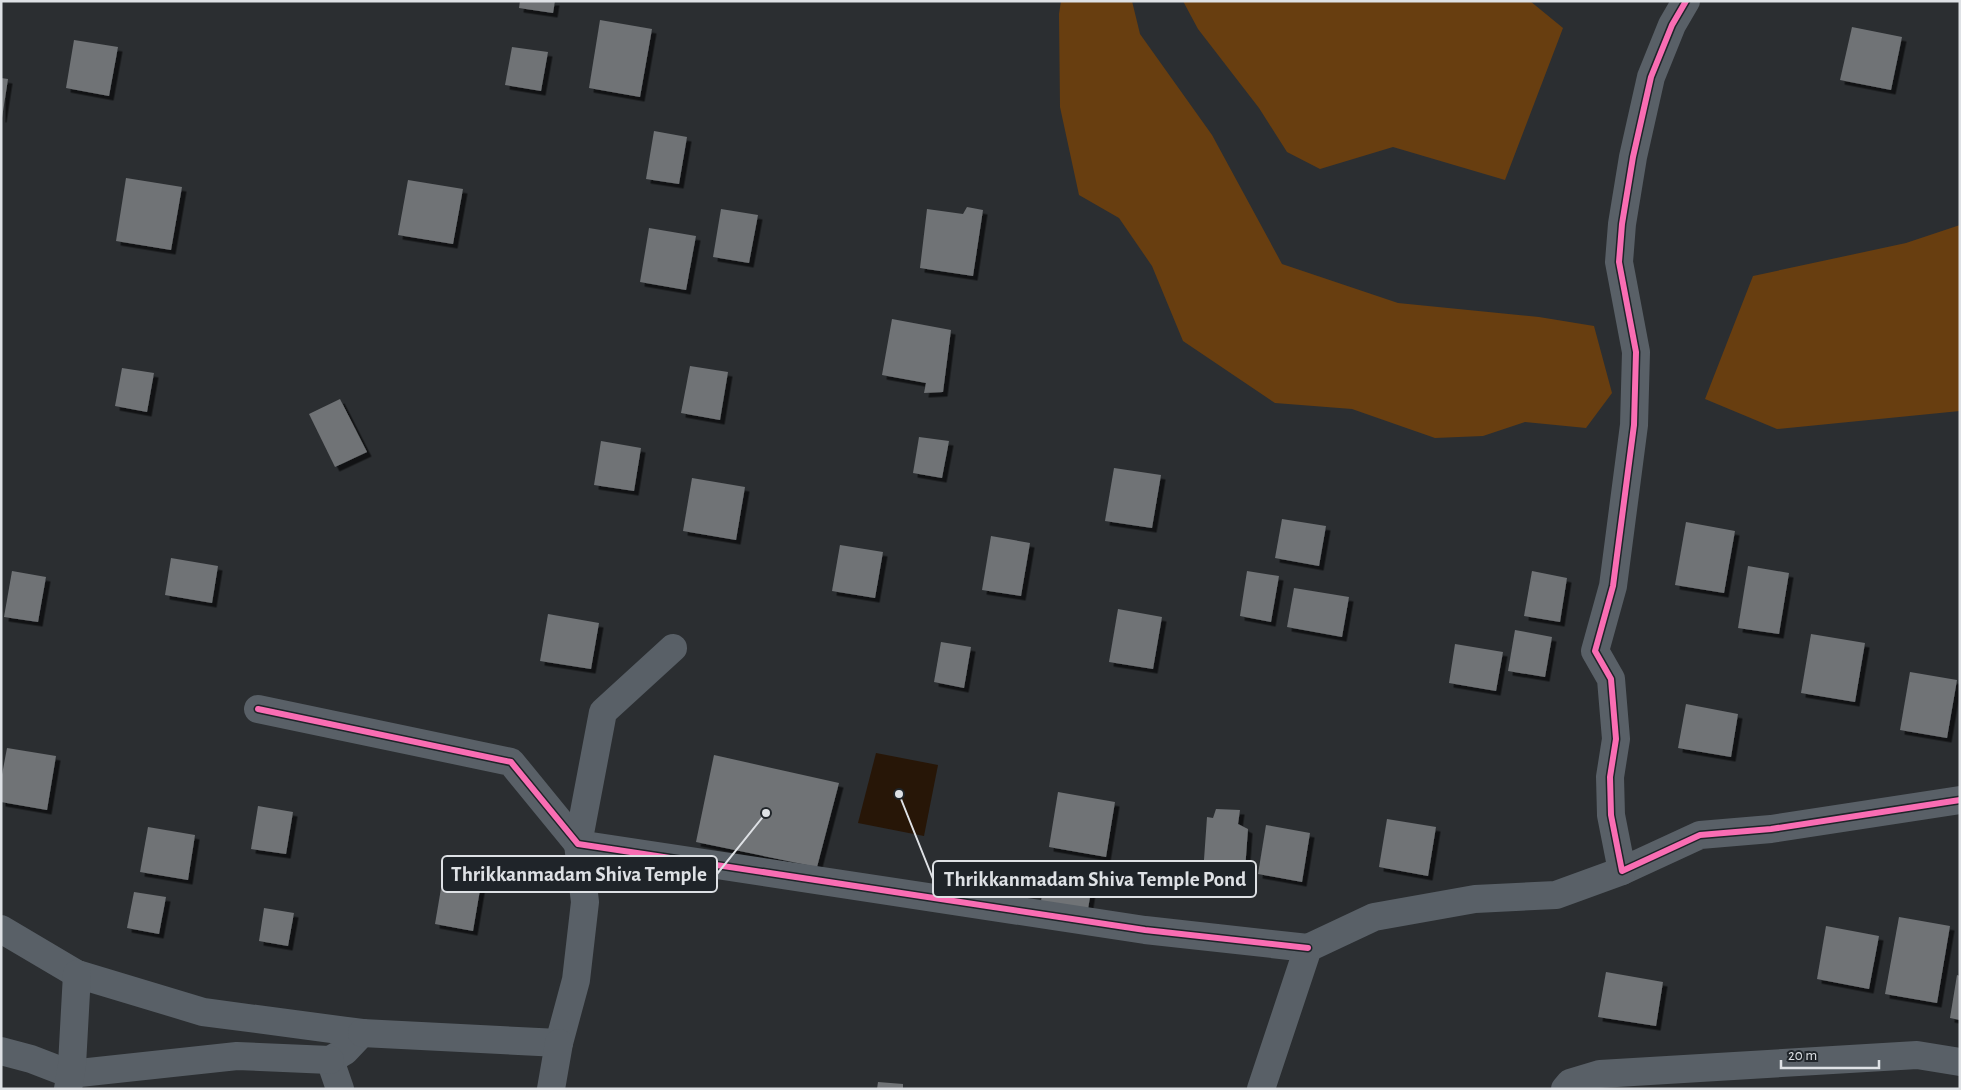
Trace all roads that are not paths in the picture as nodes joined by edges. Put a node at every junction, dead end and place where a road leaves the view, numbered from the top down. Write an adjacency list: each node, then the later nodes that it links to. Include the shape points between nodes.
1 (1686, 1): 6 (street, via 1672,25 1651,77 1633,157 1620,243 1619,262 1636,352 1634,425 1613,586 1595,651 1611,679 1616,739 1610,778 1611,815)
2 (673, 648): 5 (street, via 603,712)
3 (258, 710): 5 (street, via 511,762)
4 (1960, 800): 6 (street, via 1771,829 1700,835)
5 (578, 844): 8 (street, via 1145,930); 11 (street, via 585,902 576,980)
6 (1622, 871): 8 (street, via 1556,895 1475,899 1374,917)
7 (1, 929): 9 (street)
8 (1308, 948): 18 (street)
9 (77, 974): 10 (street, via 203,1012); 15 (street)
10 (362, 1034): 11 (street); 13 (street)
11 (559, 1043): 17 (street)
12 (1, 1051): 15 (street, via 31,1058)
13 (330, 1060): 15 (street, via 237,1056); 16 (street)
14 (1960, 1062): 19 (street, via 1918,1055 1600,1074 1570,1083)
15 (69, 1081)
16 (340, 1089)
17 (551, 1089)
18 (1261, 1089)
19 (1565, 1089)

